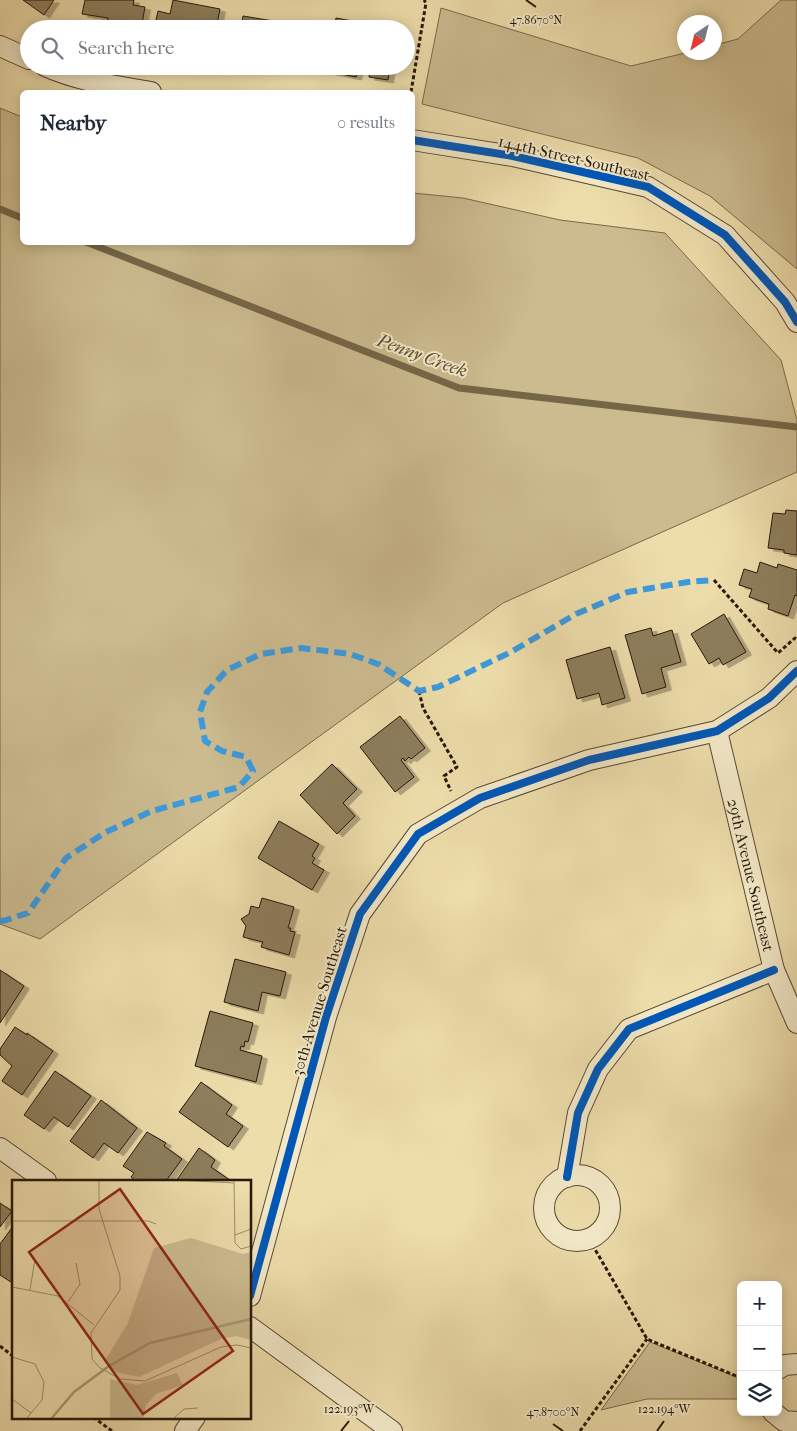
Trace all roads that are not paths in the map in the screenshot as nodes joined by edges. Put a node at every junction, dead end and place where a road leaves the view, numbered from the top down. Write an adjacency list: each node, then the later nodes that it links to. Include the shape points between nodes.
1 (0, 46): 2 (street)
2 (20, 55)
3 (71, 75): 4 (street)
4 (140, 90)
5 (415, 140): 6 (street, 144th Street Southeast, via 513,156 648,187 725,235 785,302)
6 (797, 322)
7 (797, 670): 8 (street, via 769,698)
8 (717, 731): 9 (street, 29th Avenue Southeast); 14 (street, 30th Avenue Southeast, via 589,760 480,798 418,834 360,914 326,1017)
9 (774, 970): 10 (street); 12 (street, 29th Avenue Southeast, via 630,1029 598,1069 578,1113)
10 (797, 1024)
11 (0, 1148): 13 (street)
12 (567, 1177): 12 (street, via 589,1178 606,1192 609,1203 606,1224 589,1239 568,1240 558,1236 545,1219 545,1198 558,1181)
13 (45, 1180)
14 (251, 1292)
15 (251, 1328): 20 (street)
16 (778, 1416): 18 (street)
17 (194, 1418): 19 (street)
18 (797, 1422)
19 (185, 1431)
20 (392, 1431)

